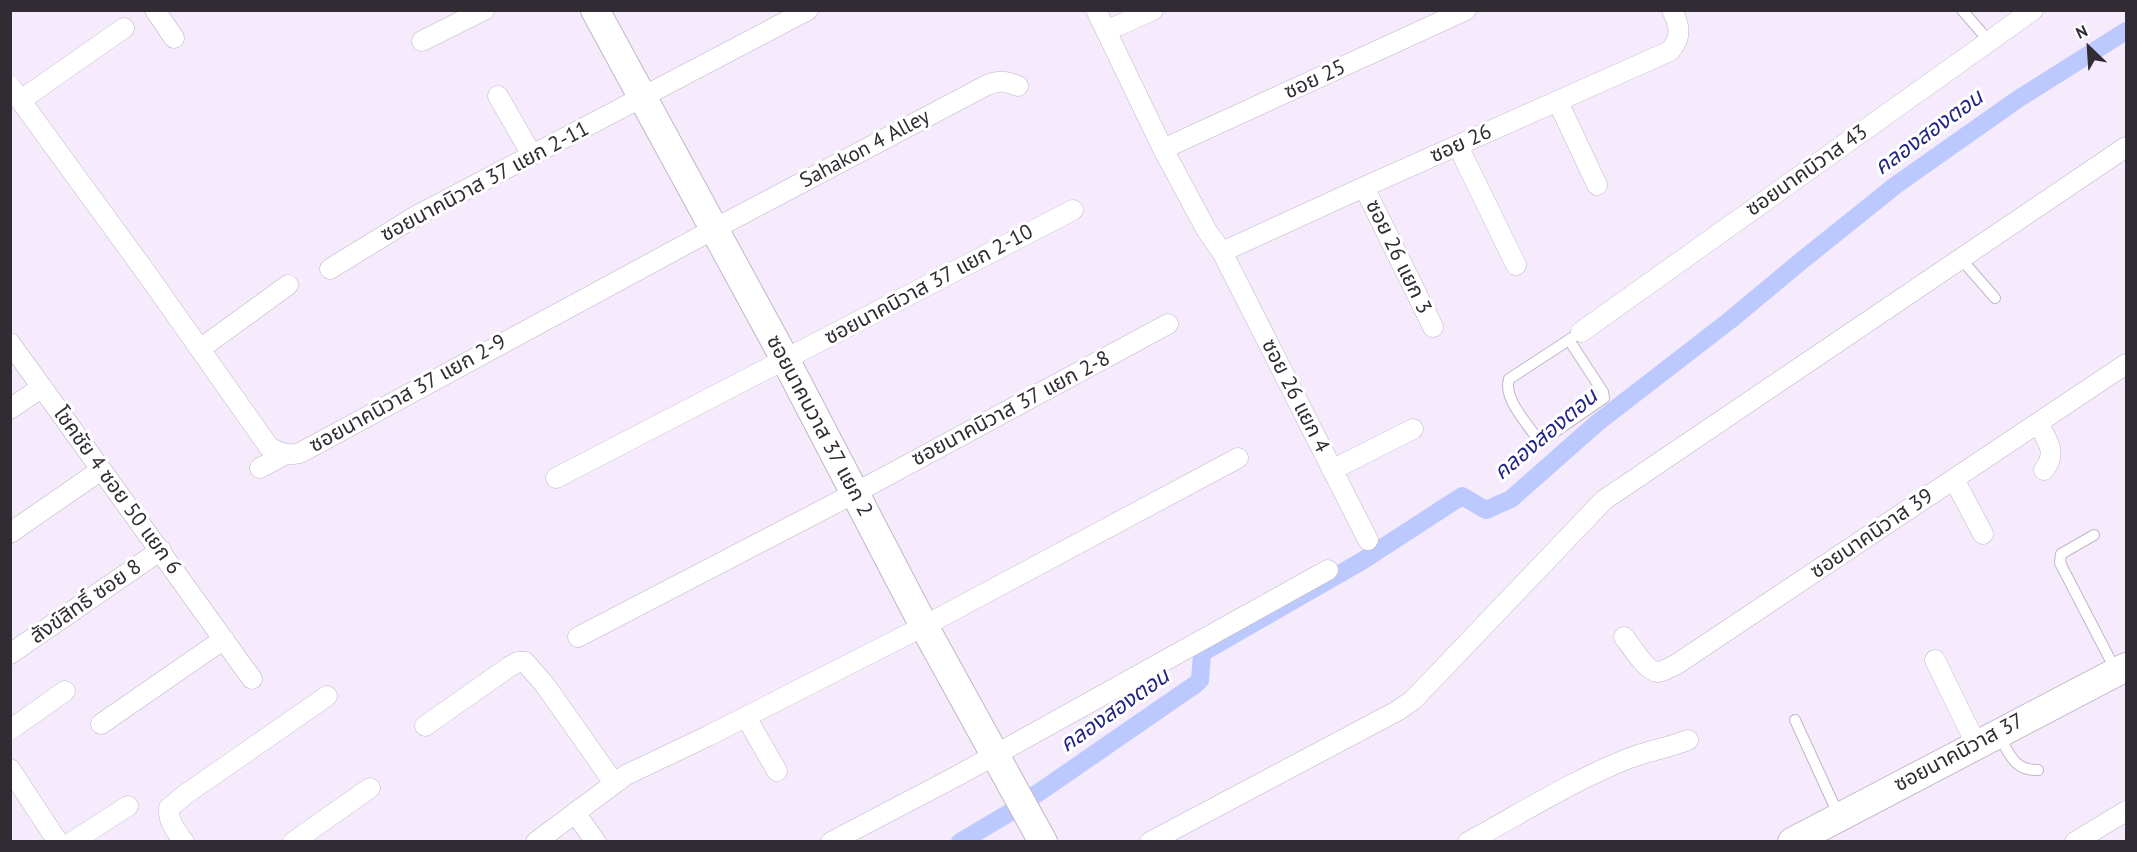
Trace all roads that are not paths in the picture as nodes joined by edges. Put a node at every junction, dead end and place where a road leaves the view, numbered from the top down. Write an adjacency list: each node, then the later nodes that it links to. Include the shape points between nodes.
1 (155, 10): 13 (street)
2 (484, 10): 14 (street)
3 (595, 10): 19 (street, ซอยนาคนวาส 37 แยก 2)
4 (808, 10): 19 (street)
5 (1096, 10): 12 (street, ซอย 26 แยก 4)
6 (1153, 10): 12 (street)
7 (1466, 10): 23 (street, ซอย 25)
8 (1962, 10): 15 (lane)
9 (2033, 10): 15 (street, ซอยนาคนิวาส 43)
10 (1675, 16): 20 (street, ซอย 26, via 1679,37 1670,51)
11 (124, 27): 17 (street)
12 (1106, 32): 23 (street, ซอย 26 แยก 4)
13 (174, 38)
14 (423, 41)
15 (1989, 41): 37 (street, ซอยนาคนิวาส 43)
16 (1018, 86): 28 (street, Sahakon 4 Alley, via 1007,81 987,85)
17 (16, 93): 39 (street, ซอยนาคนิวาส 37 แยก 2-9)
18 (498, 96): 24 (street)
19 (642, 98): 24 (street, ซอยนาคนิวาส 37 แยก 2-11); 28 (street, ซอยนาคนวาส 37 แยก 2)
20 (1558, 102): 21 (street, ซอย 26); 25 (street)
21 (1458, 146): 26 (street, ซอย 26); 31 (street)
22 (2127, 147): 30 (street)
23 (1163, 149): 29 (street, ซอย 26 แยก 4)
24 (532, 156): 32 (street, ซอยนาคนิวาส 37 แยก 2-11, via 416,216)
25 (1596, 185)
26 (1364, 187): 29 (street, ซอย 26); 36 (street, ซอย 26 แยก 3)
27 (1073, 210): 40 (street, ซอยนาคนิวาส 37 แยก 2-10)
28 (714, 229): 40 (street, ซอยนาคนวาส 37 แยก 2); 46 (street, ซอยนาคนิวาส 37 แยก 2-9, via 300,453)
29 (1222, 252): 50 (street, ซอย 26 แยก 4)
30 (1961, 259): 34 (lane); 97 (street, via 1604,500 1413,700)
31 (1516, 265)
32 (330, 269)
33 (288, 285): 39 (street)
34 (1995, 298)
35 (1168, 324): 54 (street, ซอยนาคนิวาส 37 แยก 2-8)
36 (1432, 327)
37 (1575, 336): 37 (lane, via 1509,379 1509,395 1536,437 1549,436 1604,399)
38 (10, 343): 42 (street, โชคชัย 4 ซอย 50 แยก 6)
39 (201, 349): 46 (street, ซอยนาคนิวาส 37 แยก 2-9, via 269,447)
40 (786, 361): 52 (street, ซอยนาคนิวาส 37 แยก 2-10); 54 (street, ซอยนาคนวาส 37 แยก 2)
41 (2127, 364): 44 (street, ซอยนาคนิวาส 39)
42 (42, 387): 43 (street); 49 (street, โชคชัย 4 ซอย 50 แยก 6)
43 (10, 409)
44 (2038, 423): 51 (street, via 2052,454); 53 (street, ซอยนาคนิวาส 39)
45 (1413, 429): 50 (street)
46 (284, 455): 48 (street)
47 (1238, 458): 61 (street)
48 (260, 468)
49 (101, 470): 55 (street); 59 (street, โชคชัย 4 ซอย 50 แยก 6)
50 (1332, 470): 58 (street, ซอย 26 แยก 4)
51 (2044, 470)
52 (556, 478)
53 (1954, 479): 56 (street); 63 (street, ซอยนาคนิวาส 39, via 1661,672 1648,668)
54 (855, 493): 61 (street, ซอยนาคนวาส 37 แยก 2); 62 (street, ซอยนาคนิวาส 37 แยก 2-8)
55 (10, 533)
56 (1983, 534)
57 (2094, 535): 67 (lane, via 2061,554 2060,562)
58 (1368, 540)
59 (161, 550): 64 (street, โชคชัย 4 ซอย 50 แยก 6); 65 (street, สังข์สิทธิ์ ซอย 8)
60 (1328, 570): 78 (street)
61 (924, 626): 71 (street); 78 (street, ซอยนาคนวาส 37 แยก 2)
62 (578, 637)
63 (1624, 637)
64 (224, 639): 68 (street, โชคชัย 4 ซอย 50 แยก 6); 73 (street)
65 (10, 654)
66 (1935, 660): 76 (street)
67 (2121, 669): 76 (street, ซอยนาคนิวาส 37)
68 (252, 679)
69 (64, 691): 75 (street)
70 (327, 696): 88 (street, via 177,801 169,808)
71 (746, 717): 81 (street); 82 (street)
72 (1795, 720): 87 (lane)
73 (101, 724)
74 (425, 726): 82 (street, via 509,667 525,662)
75 (10, 730)
76 (1986, 739): 80 (lane, via 2019,766); 87 (street, ซอยนาคนิวาส 37)
77 (1688, 740): 98 (street, via 1600,770)
78 (994, 754): 95 (street); 96 (street, ซอยนาคนวาส 37 แยก 2)
79 (10, 769): 89 (street)
80 (2038, 770)
81 (777, 771)
82 (620, 779): 86 (street)
83 (370, 788): 92 (street)
84 (128, 806): 90 (street)
85 (2127, 811): 100 (street)
86 (575, 813): 93 (street); 94 (street)
87 (1839, 816): 99 (street, ซอยนาคนิวาส 37)
88 (167, 833): 91 (street)
89 (58, 842)
90 (72, 842)
91 (184, 842)
92 (293, 842)
93 (536, 842)
94 (596, 842)
95 (831, 842)
96 (1043, 842)
97 (1149, 842)
98 (1468, 842)
99 (1791, 842)
100 (2075, 842)

